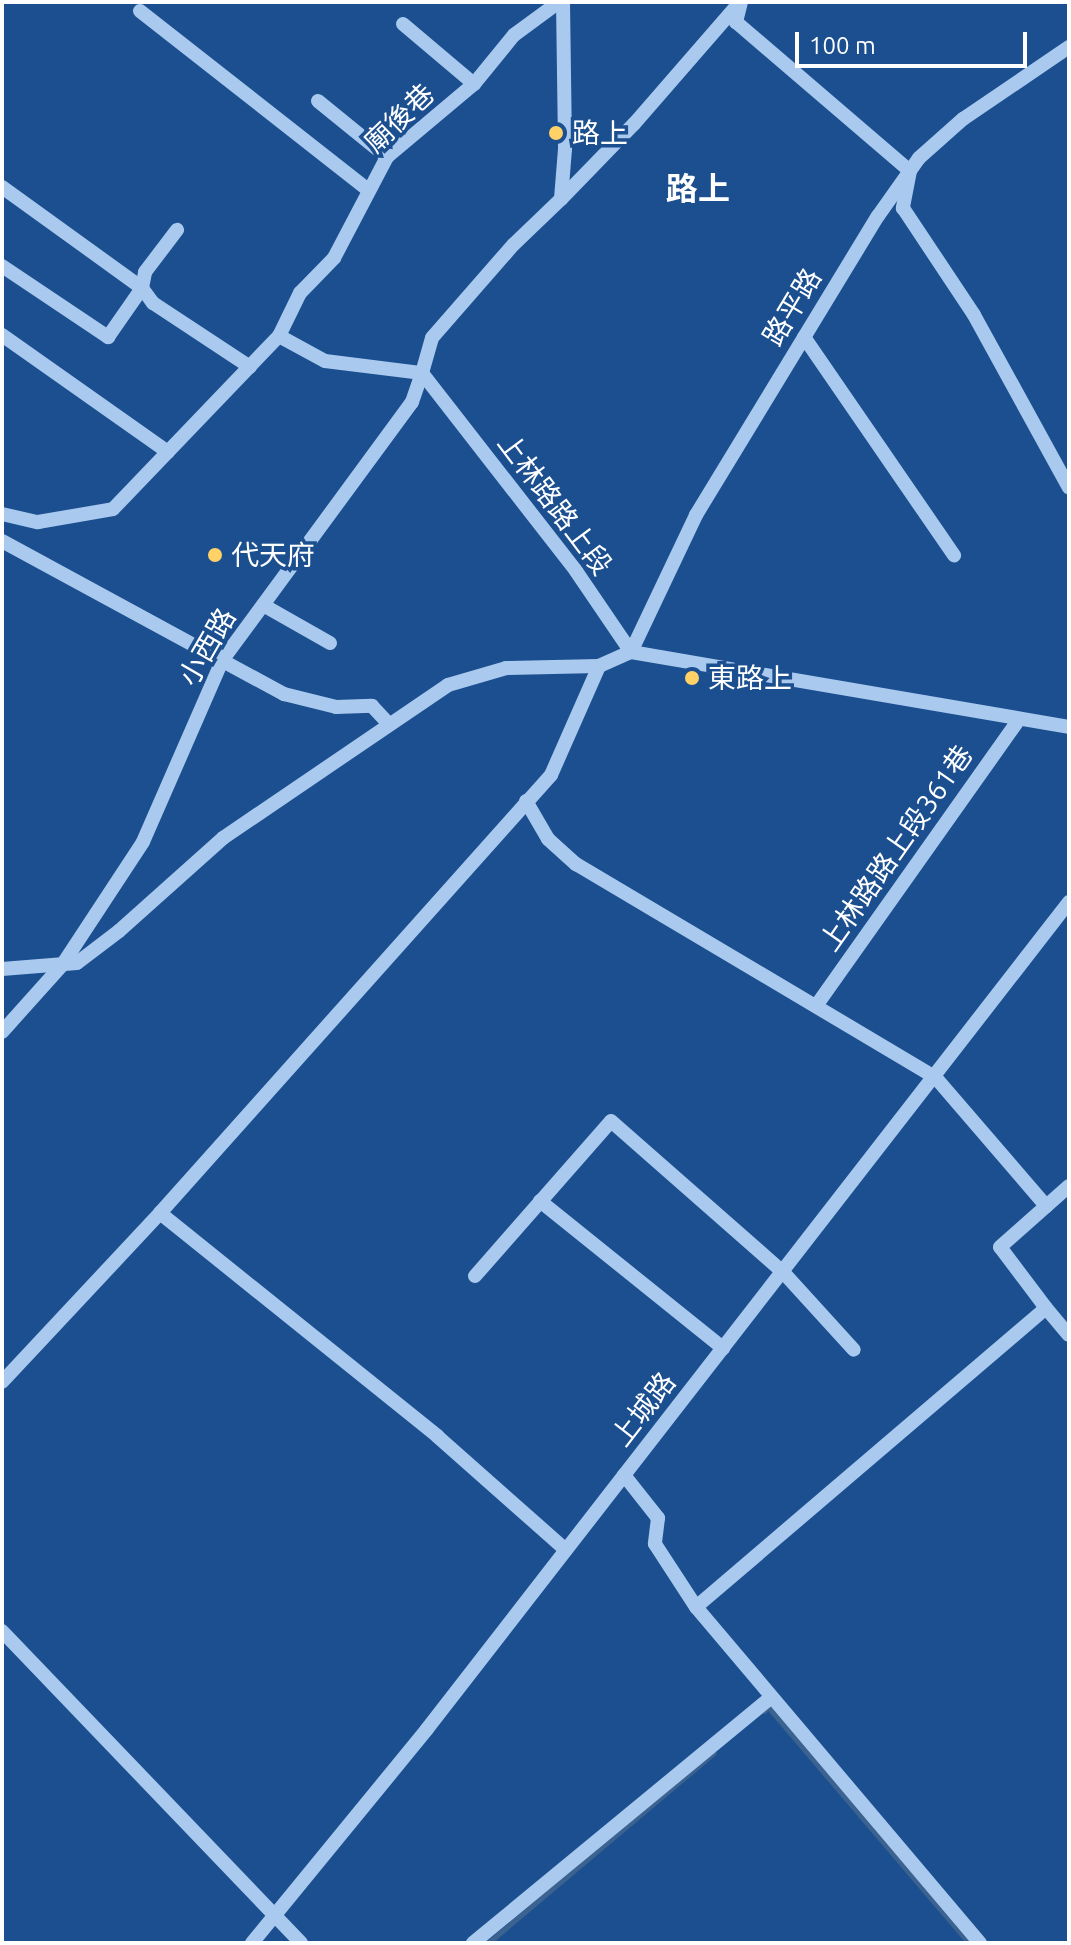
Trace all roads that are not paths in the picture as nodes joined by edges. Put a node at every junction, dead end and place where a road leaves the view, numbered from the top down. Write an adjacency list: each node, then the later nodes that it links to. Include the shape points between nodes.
1 (561, 2): 6 (street, 廟後巷, via 514,35); 12 (street)
2 (740, 2): 9 (street, via 736,22); 12 (street)
3 (140, 11): 11 (street)
4 (403, 24): 6 (street)
5 (1069, 47): 9 (street, 路平路, via 963,119)
6 (474, 84): 8 (street, 廟後巷)
7 (318, 101): 8 (street)
8 (387, 157): 11 (street, 廟後巷)
9 (910, 171): 18 (street, 路平路); 22 (street, via 903,208 974,315)
10 (2, 187): 15 (street)
11 (368, 190): 17 (street, 廟後巷, via 334,258 300,293)
12 (561, 199): 20 (street, via 432,338)
13 (177, 230): 15 (street, via 145,272)
14 (2, 266): 15 (street, via 108,337)
15 (142, 288): 19 (street, via 153,303)
16 (2, 335): 21 (street)
17 (279, 336): 19 (street, 廟後巷); 20 (street, via 325,361)
18 (804, 337): 25 (street); 28 (street, 路平路, via 696,515)
19 (250, 367): 21 (street, 廟後巷)
20 (422, 373): 26 (street, 小西路, via 412,402); 28 (street, 上林路路上段, via 576,571)
21 (168, 452): 23 (street, 廟後巷, via 113,509 38,522)
22 (1069, 488)
23 (2, 514)
24 (2, 541): 29 (street)
25 (954, 555)
26 (263, 605): 27 (street); 29 (street, 小西路)
27 (330, 643)
28 (631, 652): 30 (street); 31 (street)
29 (222, 661): 32 (street, via 284,694 336,707 372,706); 36 (street, 小西路, via 143,842)
30 (599, 666): 32 (street, via 506,668 448,685); 34 (street, via 551,775)
31 (1019, 719): 33 (street); 38 (street, 上林路路上段361巷)
32 (388, 723): 36 (street, via 223,838 77,963)
33 (1069, 727)
34 (526, 801): 38 (street, via 548,839 576,864); 44 (street)
35 (1069, 902): 40 (street, 上城路)
36 (63, 964): 37 (street); 39 (street)
37 (2, 969)
38 (816, 1006): 40 (street)
39 (2, 1032)
40 (936, 1078): 43 (street); 45 (street, 上城路)
41 (1069, 1186): 43 (street)
42 (540, 1201): 45 (street, via 611,1121); 46 (street); 49 (street)
43 (1046, 1206): 47 (street, via 1000,1247)
44 (160, 1213): 51 (street); 53 (street, via 437,1436)
45 (783, 1272): 49 (street, 上城路); 50 (street)
46 (475, 1276)
47 (1046, 1308): 48 (street); 54 (street)
48 (1069, 1335)
49 (723, 1348): 52 (street, 上城路)
50 (854, 1350)
51 (2, 1382)
52 (624, 1475): 53 (street, 上城路); 54 (street, via 658,1518 655,1544)
53 (566, 1550): 57 (street, 上城路)
54 (696, 1607): 56 (street)
55 (2, 1631): 57 (street)
56 (771, 1697): 60 (street); 61 (street)
57 (275, 1915): 58 (street, 上城路); 59 (street)
58 (252, 1943)
59 (301, 1943)
60 (473, 1943)
61 (980, 1943)

